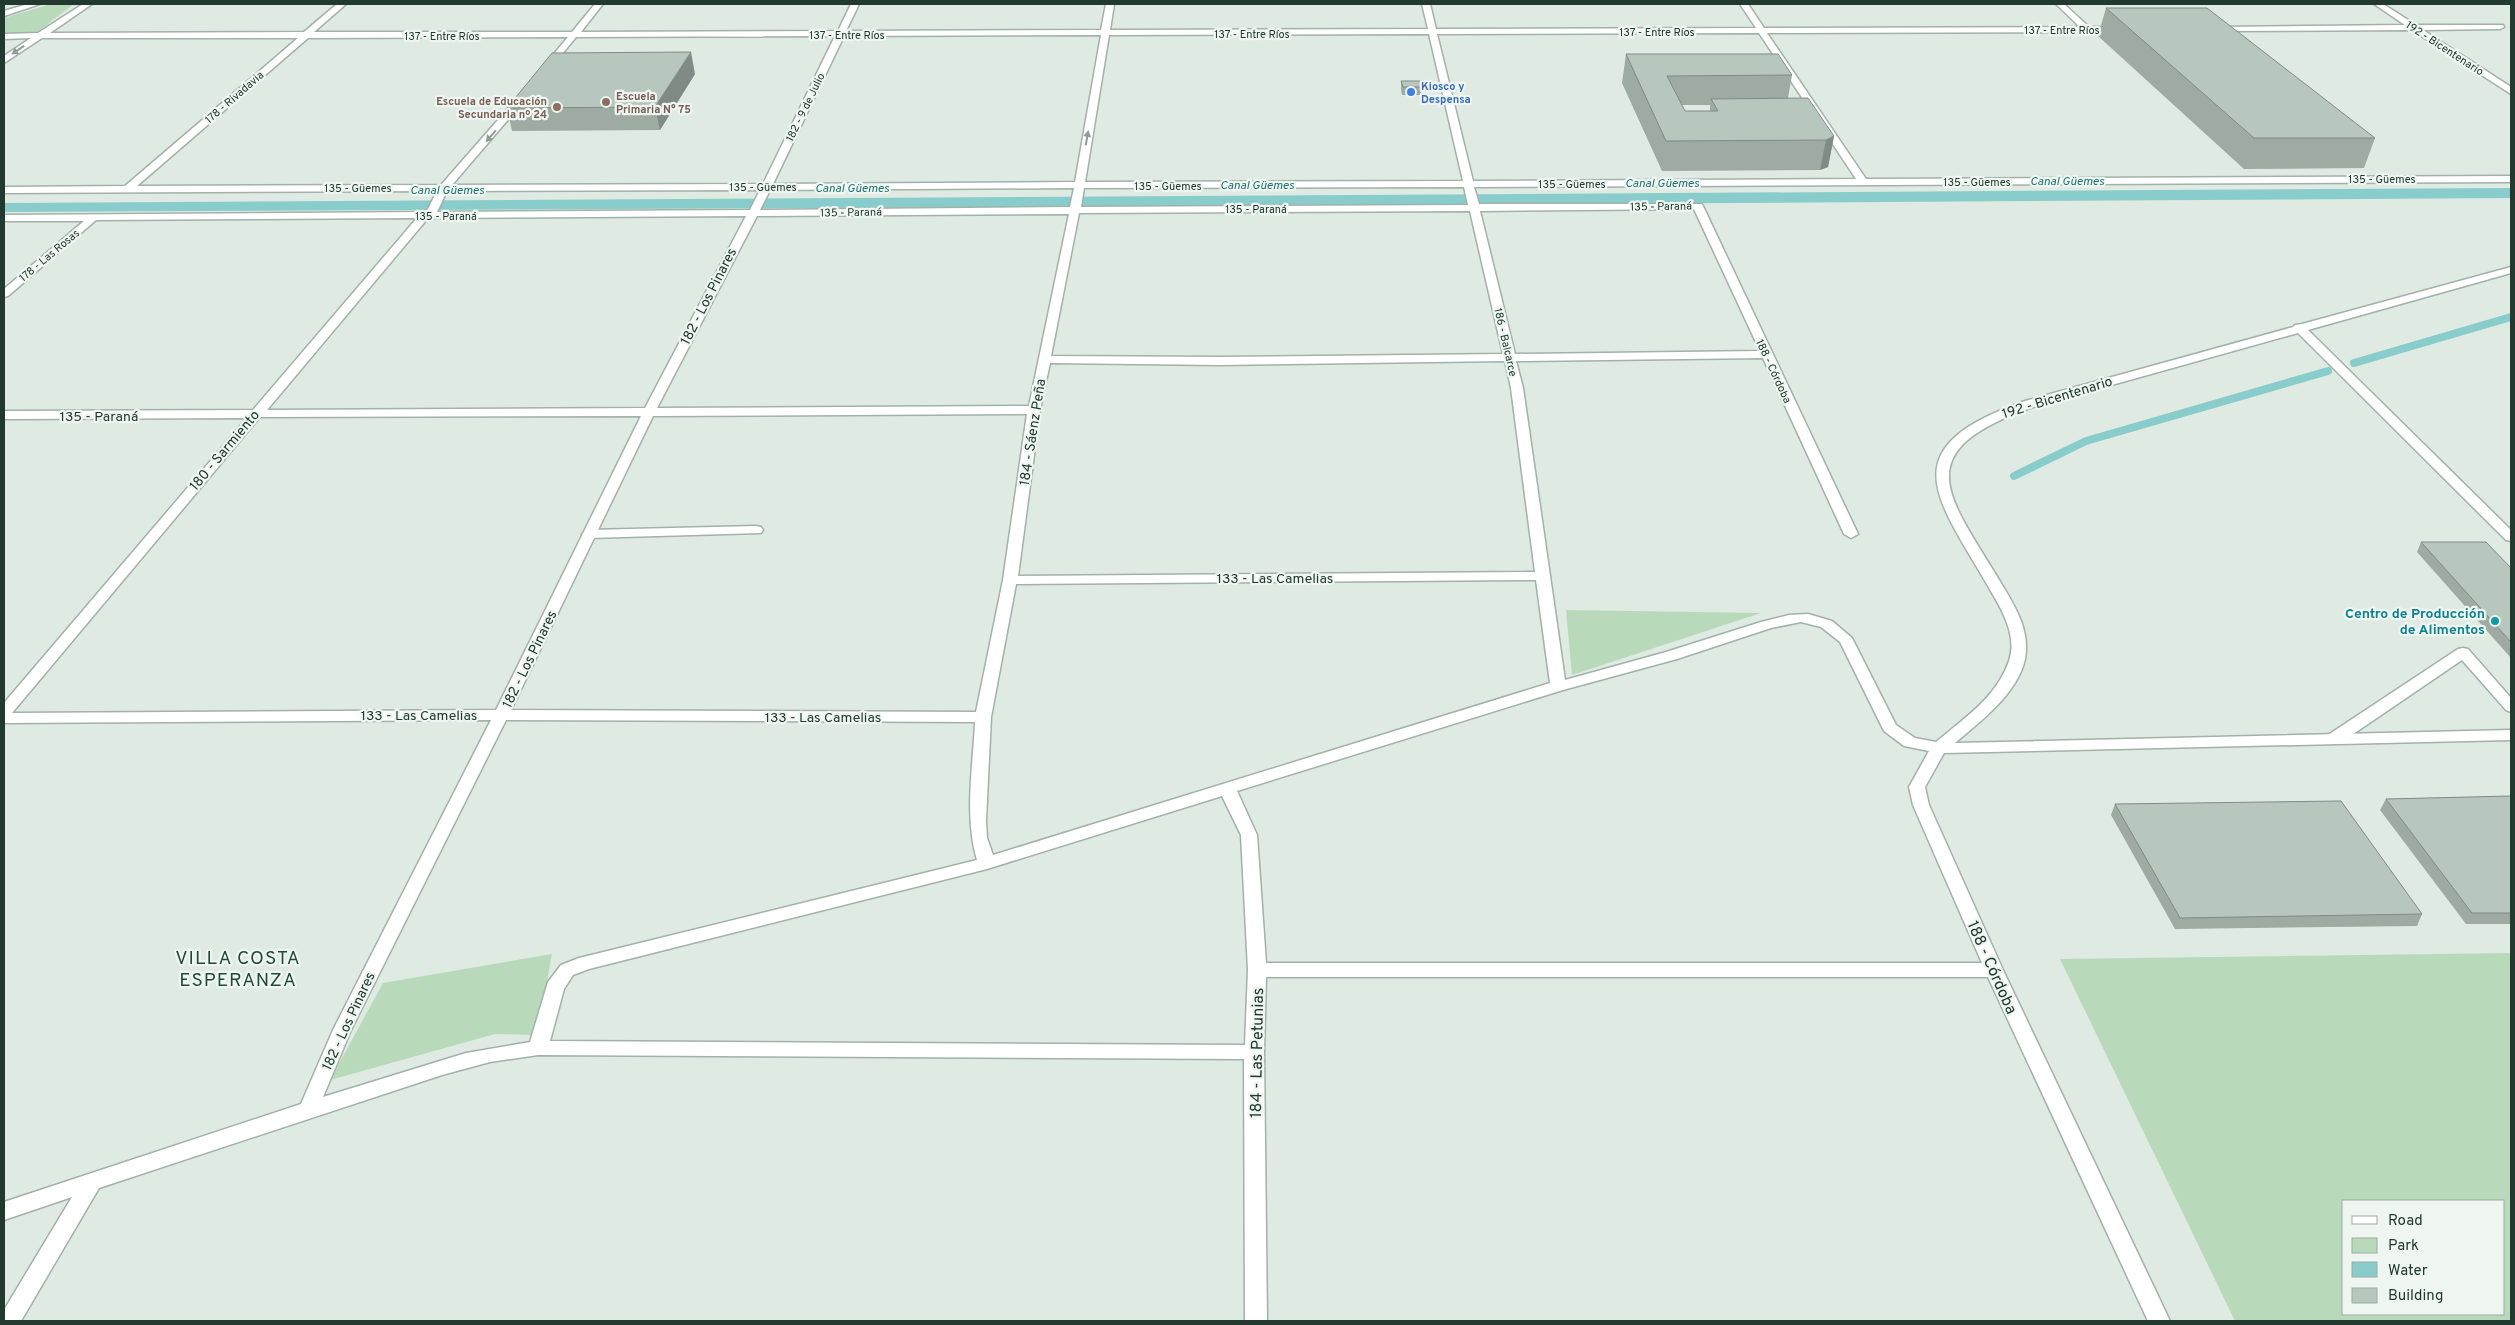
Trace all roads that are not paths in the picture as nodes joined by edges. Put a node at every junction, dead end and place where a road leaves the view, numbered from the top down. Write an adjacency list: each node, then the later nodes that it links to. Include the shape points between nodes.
1 (36, 4): 11 (street)
2 (88, 4): 22 (street)
3 (342, 4): 23 (street, 178 - Rivadavia)
4 (599, 4): 24 (street)
5 (855, 4): 20 (street, 182 - 9 de Julio)
6 (1110, 4): 19 (street, 184 - Sáenz Peña)
7 (1426, 4): 18 (street, 186 - Balcarce)
8 (1744, 4): 17 (street)
9 (2060, 4): 16 (street)
10 (2378, 4): 15 (street, 192 - Bicentenario)
11 (4, 14)
12 (2500, 27): 15 (street)
13 (2128, 29): 16 (street, 137 - Entre Ríos)
14 (2207, 29): 15 (street)
15 (2415, 29): 28 (street, 192 - Bicentenario)
16 (2088, 30): 17 (street, 137 - Entre Ríos)
17 (1762, 32): 18 (street, 137 - Entre Ríos); 30 (street)
18 (1433, 33): 19 (street, 137 - Entre Ríos); 31 (street, 186 - Balcarce)
19 (1104, 34): 20 (street, 137 - Entre Ríos); 36 (street, 184 - Sáenz Peña, one-way to 19)
20 (839, 35): 24 (street, 137 - Entre Ríos); 32 (street, 182 - 9 de Julio)
21 (4, 36): 22 (street, 137 - Entre Ríos)
22 (40, 36): 23 (street, 137 - Entre Ríos); 25 (street, one-way to 25)
23 (305, 36): 24 (street, 137 - Entre Ríos); 34 (street, 178 - Rivadavia)
24 (574, 36): 26 (street)
25 (4, 60)
26 (539, 76)
27 (528, 90): 35 (street, 180 - Sarmiento, one-way to 35)
28 (2511, 91)
29 (2511, 179): 30 (street, 135 - Güemes)
30 (1863, 182): 31 (street, 135 - Güemes)
31 (1471, 187): 36 (street, 135 - Güemes); 37 (street, 186 - Balcarce)
32 (766, 189): 35 (street, 135 - Güemes); 36 (street, 135 - Güemes); 39 (street, 182 - 9 de Julio)
33 (4, 190): 34 (street, 135 - Güemes)
34 (127, 190): 35 (street, 135 - Güemes)
35 (443, 192): 40 (street, 180 - Sarmiento)
36 (1077, 199): 37 (street, 135 - Paraná); 39 (street, 135 - Paraná); 48 (street, 184 - Sáenz Peña)
37 (1475, 205): 38 (street, 135 - Paraná); 47 (street, 186 - Balcarce)
38 (1698, 206): 46 (street, 188 - Córdoba)
39 (752, 212): 40 (street, 135 - Paraná); 50 (street, 182 - Los Pinares)
40 (428, 214): 41 (street, 135 - Paraná); 51 (street, 180 - Sarmiento)
41 (94, 217): 42 (street, 135 - Paraná); 44 (street, 178 - Las Rosas)
42 (4, 218)
43 (2511, 270): 45 (street, 192 - Bicentenario)
44 (4, 294)
45 (2299, 327): 56 (street); 67 (street, 192 - Bicentenario, via 2029,404 1976,426 1959,438 1942,469 1943,486 1949,506 2011,613 2018,636 2017,660 2005,685 1987,707)
46 (1766, 354): 47 (street); 55 (street, 188 - Córdoba)
47 (1509, 358): 48 (street); 57 (street, 186 - Balcarce, via 1517,388)
48 (1045, 360): 49 (street, 184 - Sáenz Peña)
49 (1034, 410): 50 (street, 135 - Paraná); 58 (street, 184 - Sáenz Peña)
50 (649, 412): 51 (street, 135 - Paraná); 54 (street, 182 - Los Pinares)
51 (254, 415): 52 (street, 135 - Paraná); 61 (street, 180 - Sarmiento)
52 (4, 416)
53 (756, 530): 54 (street)
54 (589, 534): 62 (street, 182 - Los Pinares)
55 (1851, 534)
56 (2511, 537)
57 (1541, 576): 58 (street, 133 - Las Camelias); 59 (street, 186 - Balcarce)
58 (1010, 580): 64 (street, 184 - Sáenz Peña)
59 (1558, 686): 67 (street, via 1627,670 1770,625 1800,618 1814,619 1840,632 1847,641 1890,728 1910,742); 68 (street)
60 (2511, 707): 66 (street, via 2463,652)
61 (4, 713)
62 (501, 715): 63 (street, 133 - Las Camelias); 64 (street, 133 - Las Camelias); 74 (street, 182 - Los Pinares, via 342,1030)
63 (4, 718)
64 (983, 718): 69 (street, 184 - Sáenz Peña, via 978,822 979,838)
65 (2511, 735): 66 (street)
66 (2334, 739): 67 (street)
67 (1939, 748): 71 (street, 188 - Córdoba, via 1917,787 1919,796)
68 (1228, 790): 69 (street); 70 (street, 184 - Las Petunias, via 1248,835)
69 (987, 862): 72 (street, via 567,970 555,987)
70 (1257, 970): 71 (street); 73 (street, 184 - Las Petunias)
71 (1994, 970): 79 (street, 188 - Córdoba)
72 (538, 1048): 73 (street); 74 (street, via 508,1050)
73 (1254, 1052): 78 (street, 184 - Las Petunias)
74 (308, 1110): 75 (street)
75 (91, 1183): 76 (street); 77 (street)
76 (4, 1211)
77 (9, 1321)
78 (1256, 1321)
79 (2159, 1321)

